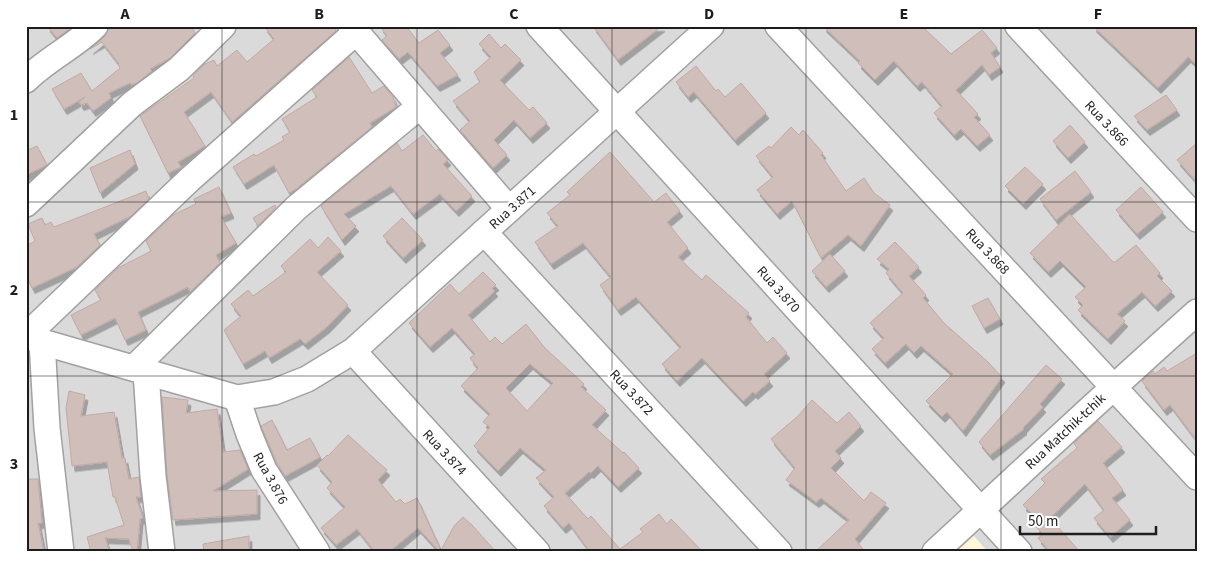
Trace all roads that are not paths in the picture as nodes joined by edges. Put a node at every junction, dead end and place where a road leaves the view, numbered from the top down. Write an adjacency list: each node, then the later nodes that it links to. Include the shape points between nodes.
1 (95, 26): 8 (street)
2 (223, 26): 11 (street, via 179,69 132,104)
3 (539, 26): 10 (street, Rua 3.870)
4 (711, 26): 10 (street, Rua 3.871)
5 (778, 26): 19 (street, Rua 3.868)
6 (1018, 26): 13 (street, Rua 3.866)
7 (354, 29): 9 (street); 16 (street, via 189,180)
8 (26, 80)
9 (420, 106): 12 (street); 18 (street, via 296,208)
10 (616, 112): 12 (street, Rua 3.871); 22 (street, Rua 3.870)
11 (26, 204)
12 (509, 209): 14 (street, Rua 3.871)
13 (1197, 219)
14 (484, 232): 17 (street, Rua 3.871); 27 (street, Rua 3.872)
15 (1197, 312): 19 (street, Rua Matchik-tchik)
16 (32, 338): 18 (street); 23 (street)
17 (353, 351): 20 (street, Rua 3.871, via 306,379 274,392); 26 (street, Rua 3.874)
18 (140, 370): 20 (street); 24 (street)
19 (1113, 386): 21 (street, Rua 3.868); 22 (street, Rua Matchik-tchik)
20 (237, 398): 25 (street, Rua 3.876, via 264,470)
21 (1197, 477)
22 (981, 510): 28 (street, Rua Matchik-tchik); 29 (street, Rua 3.870)
23 (61, 552)
24 (162, 552)
25 (317, 552)
26 (537, 552)
27 (779, 552)
28 (934, 552)
29 (1019, 552)

